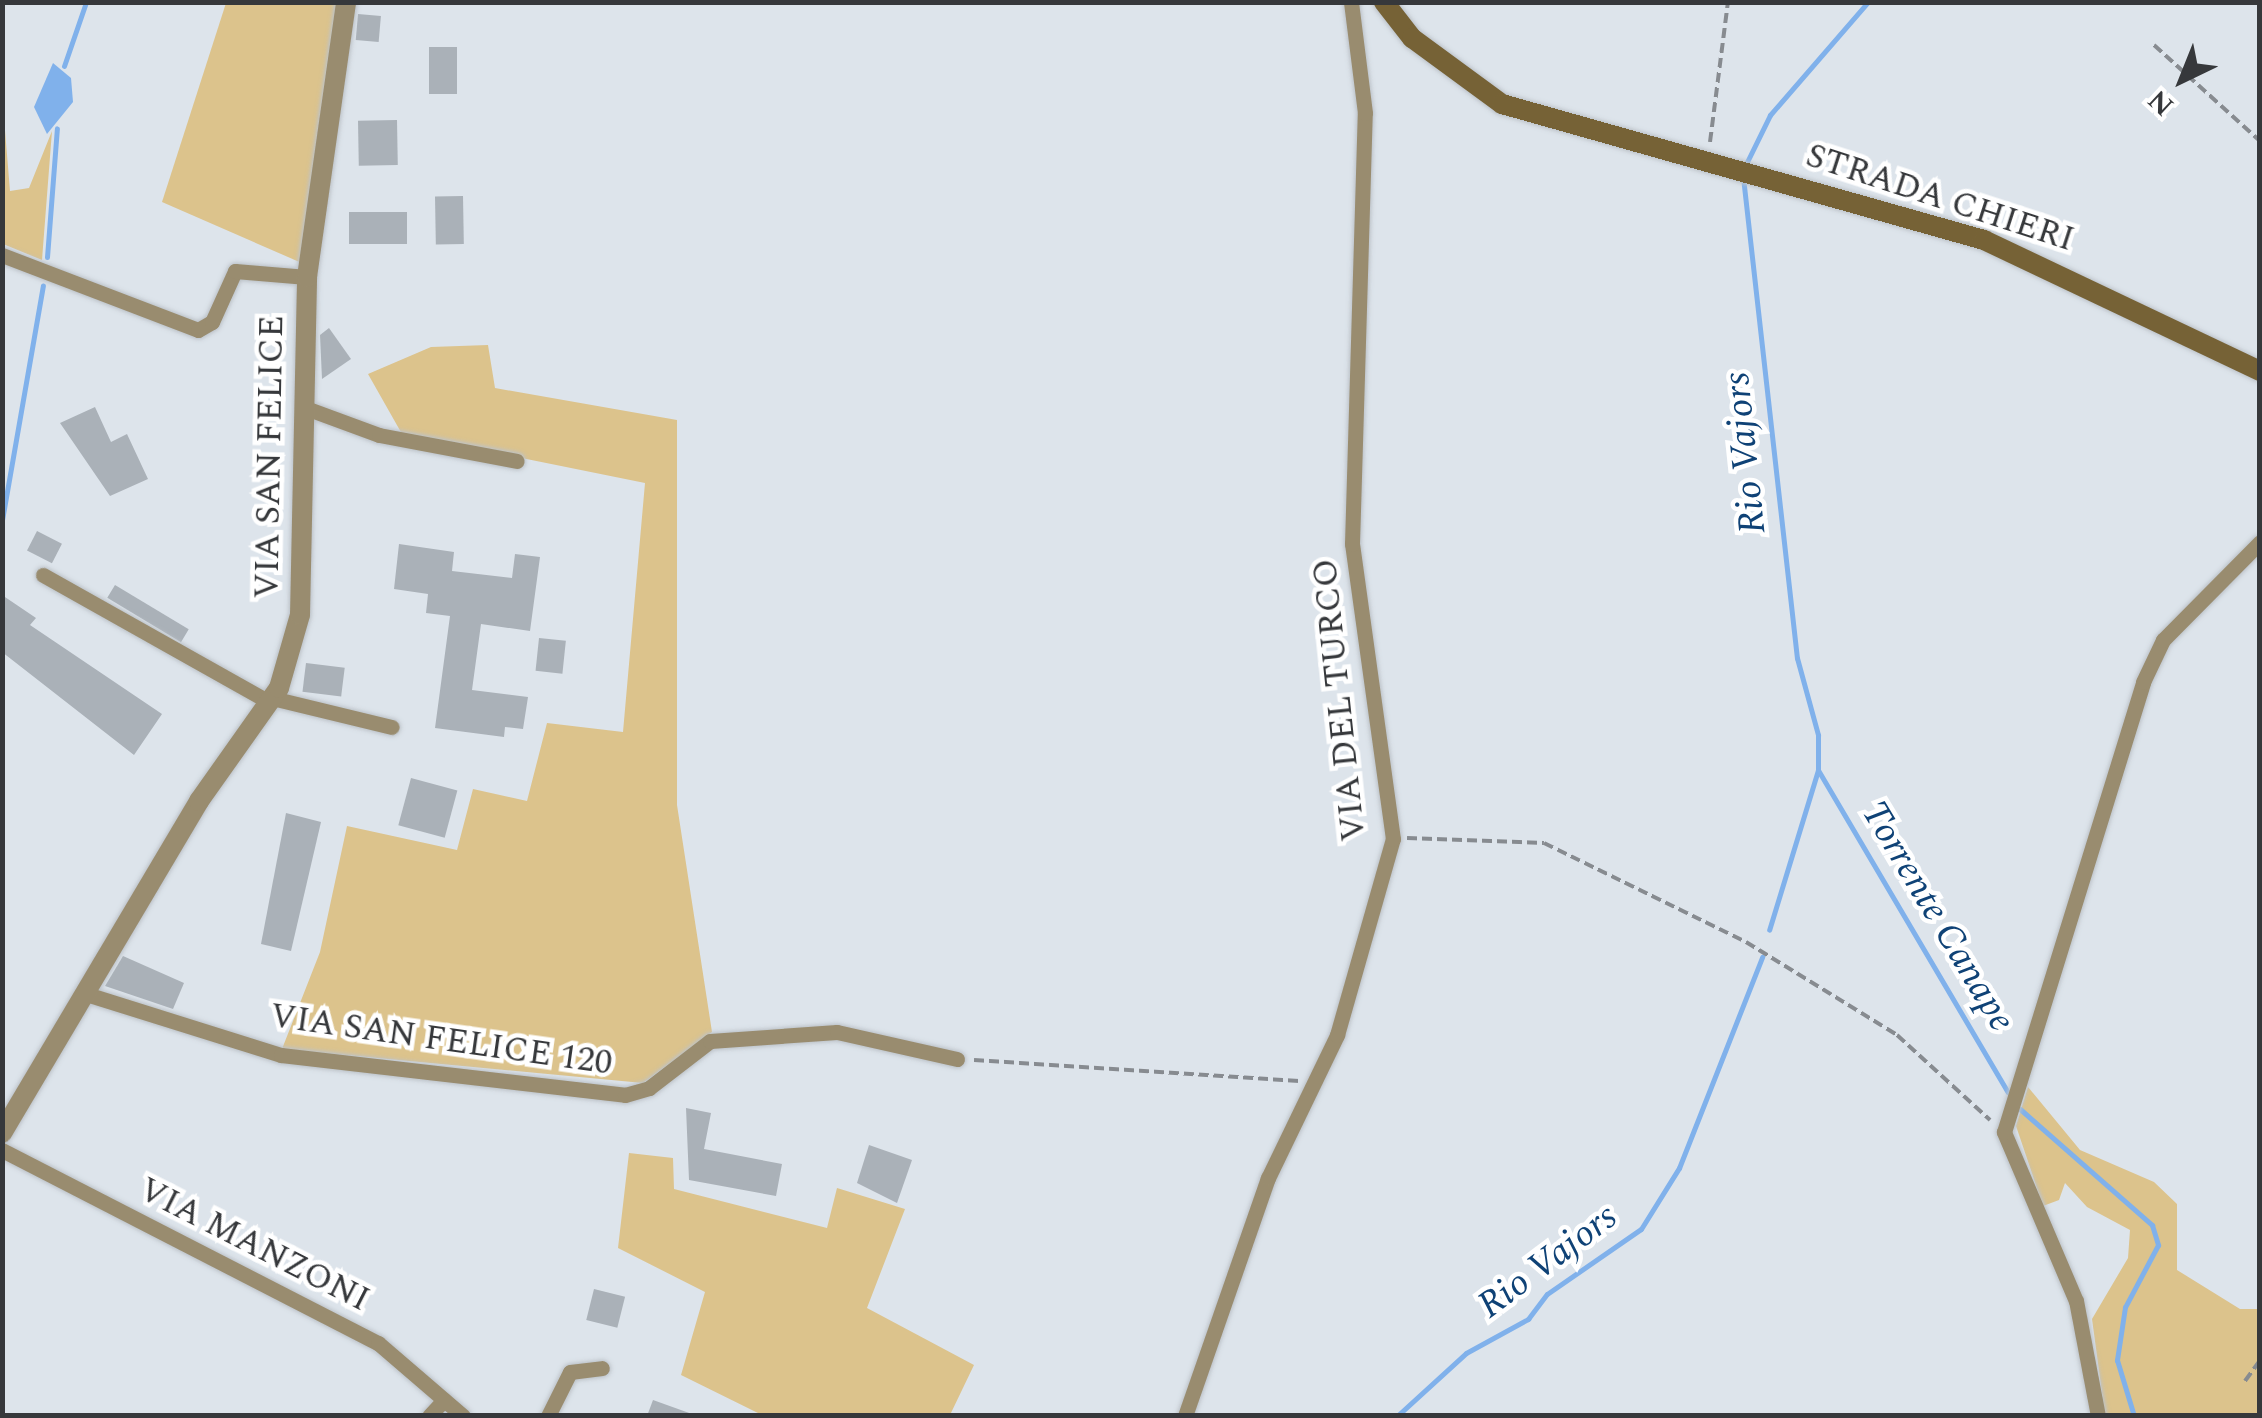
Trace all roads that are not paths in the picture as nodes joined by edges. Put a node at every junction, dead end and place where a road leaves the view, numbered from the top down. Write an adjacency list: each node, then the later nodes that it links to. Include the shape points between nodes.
1 (346, 2): 5 (street, VIA SAN FELICE)
2 (1351, 2): 22 (street, VIA DEL TURCO, via 1365,114 1352,544 1393,838 1318,1082 1268,1178)
3 (1384, 2): 6 (main road, STRADA CHIERI, via 1412,38 1502,104 2001,246)
4 (2, 255): 5 (street, via 198,330 212,322 235,271)
5 (307, 277): 7 (street, VIA SAN FELICE)
6 (2260, 371)
7 (303, 407): 8 (street, via 379,436); 11 (street, VIA SAN FELICE, via 300,614)
8 (517, 462)
9 (2260, 542): 23 (street, via 2164,640 2143,682 2004,1132 2076,1301)
10 (43, 575): 11 (street)
11 (270, 700): 12 (street); 13 (street, VIA SAN FELICE)
12 (392, 728)
13 (83, 993): 14 (street, VIA SAN FELICE 120, via 281,1055 624,1095 649,1088 710,1041 837,1032); 15 (street, VIA SAN FELICE)
14 (957, 1059)
15 (2, 1133)
16 (2, 1150): 18 (street, VIA MANZONI, via 378,1343)
17 (602, 1368): 21 (street, via 570,1372)
18 (444, 1400): 19 (street); 20 (street, VIA MANZONI)
19 (430, 1416)
20 (462, 1416)
21 (548, 1416)
22 (1185, 1416)
23 (2098, 1416)

